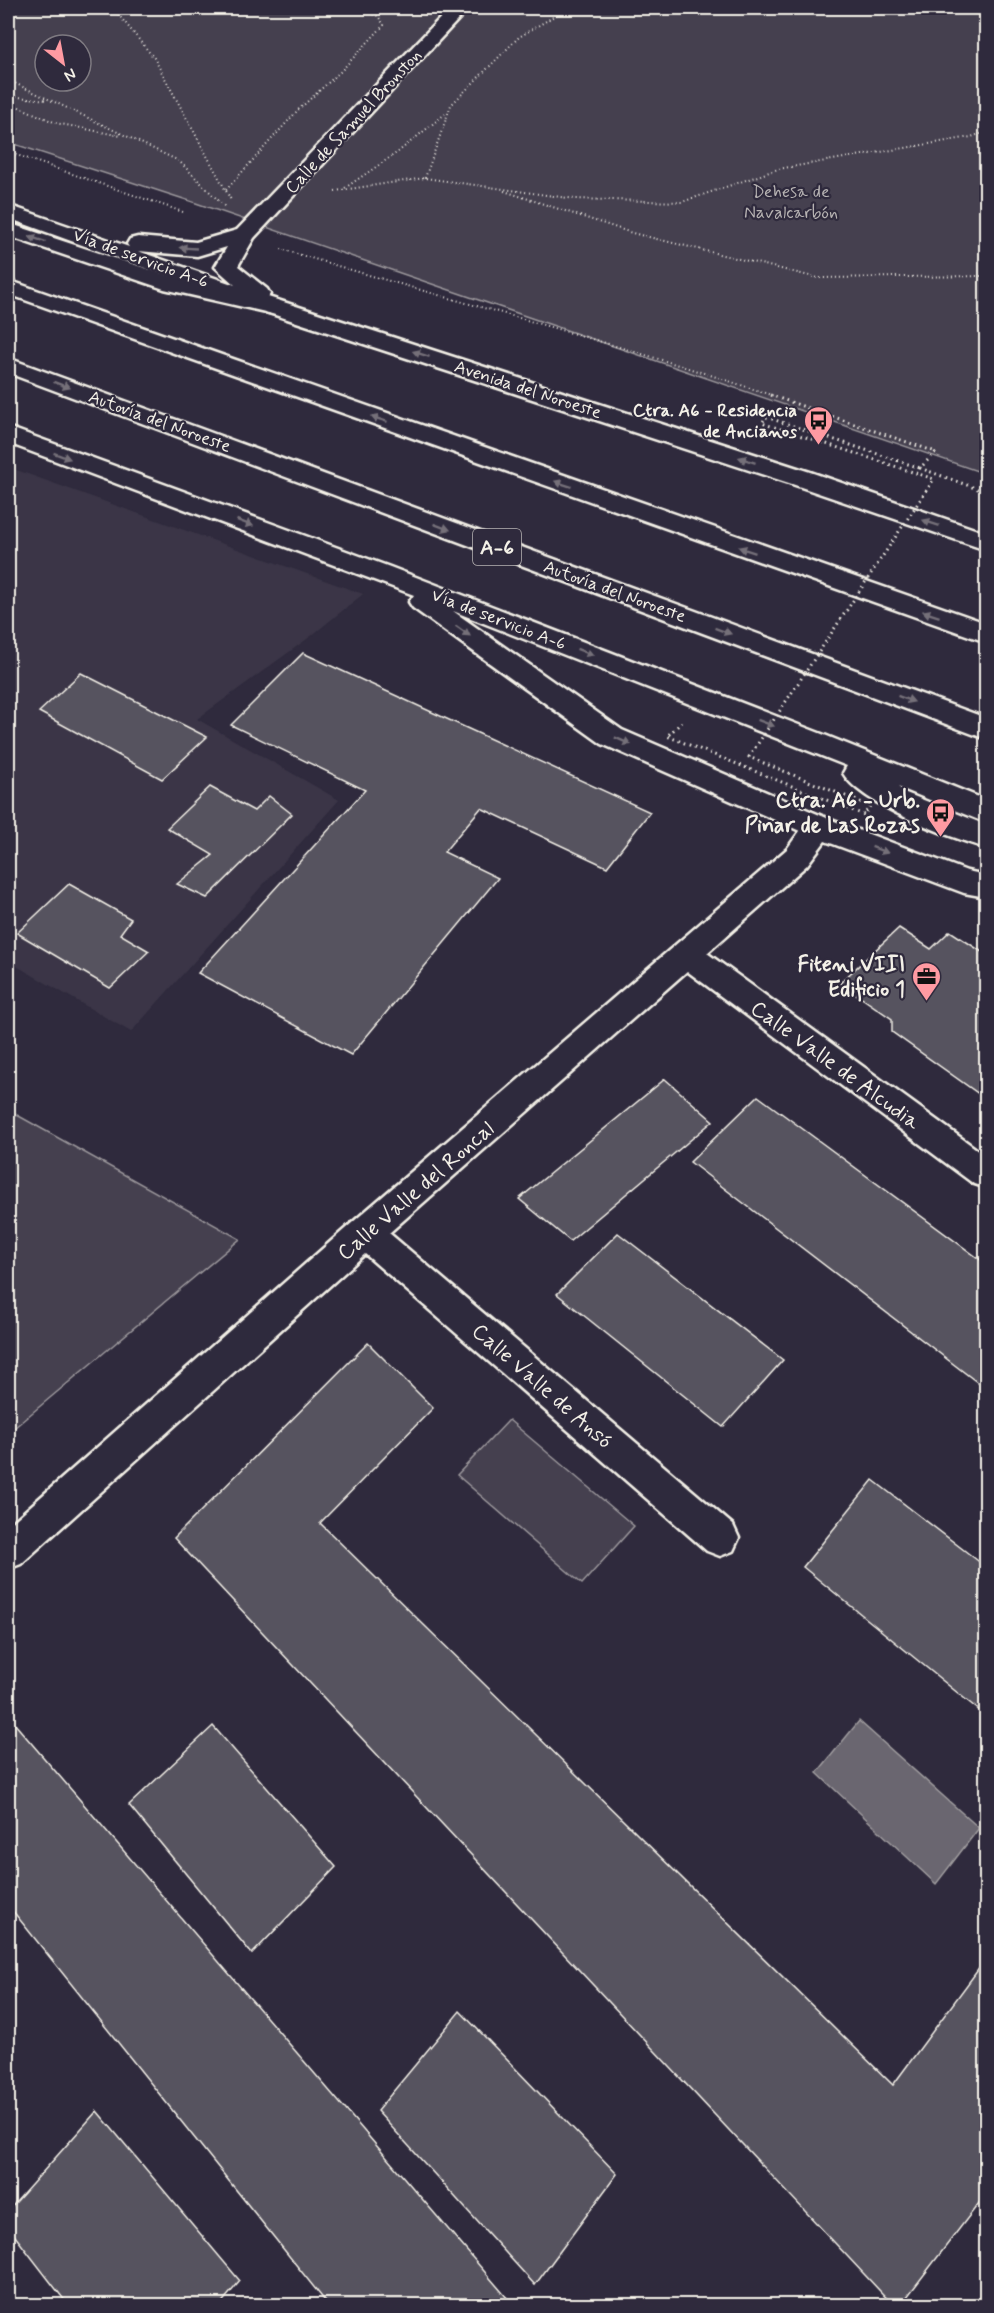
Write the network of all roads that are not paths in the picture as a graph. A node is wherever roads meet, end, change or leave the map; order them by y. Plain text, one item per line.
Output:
1 (460, 8) edge
2 (8, 210) edge
3 (8, 229) edge
4 (246, 230) junction
5 (94, 241) junction
6 (8, 287) edge
7 (274, 307) junction
8 (8, 365) edge
9 (8, 388) edge
10 (8, 435) edge
11 (401, 511) junction
12 (987, 542) edge
13 (381, 573) junction
14 (987, 633) edge
15 (987, 729) edge
16 (812, 741) junction
17 (987, 812) edge
18 (819, 826) junction
19 (987, 837) edge
20 (987, 886) edge
21 (686, 954) junction
22 (987, 1174) edge
23 (365, 1233) junction
24 (720, 1538) dead end
25 (8, 1551) edge

1 - 4 main road, Calle de Samuel Bronston
2 - 5 main road, Vía de servicio A-6
7 -> 3 main road
4 -> 5 main road
4 - 7 main road, Calle de Samuel Bronston
5 - 7 main road, Vía de servicio A-6
14 -> 6 main road
12 -> 7 main road, Avenida del Noroeste
8 -> 11 main road, Autovía del Noroeste / A-6
9 - 11 main road
10 -> 13 main road, Vía de servicio A-6
11 -> 15 main road, Autovía del Noroeste / A-6
13 -> 16 main road, Vía de servicio A-6
13 -> 18 main road
16 - 17 main road, Vía de servicio A-6
16 - 19 main road
18 -> 20 main road
18 - 21 main road, Calle Valle del Roncal
21 - 22 main road, Calle Valle de Alcudia
21 - 23 main road, Calle Valle del Roncal
23 - 24 main road, Calle Valle de Ansó
23 - 25 main road, Calle Valle del Roncal

